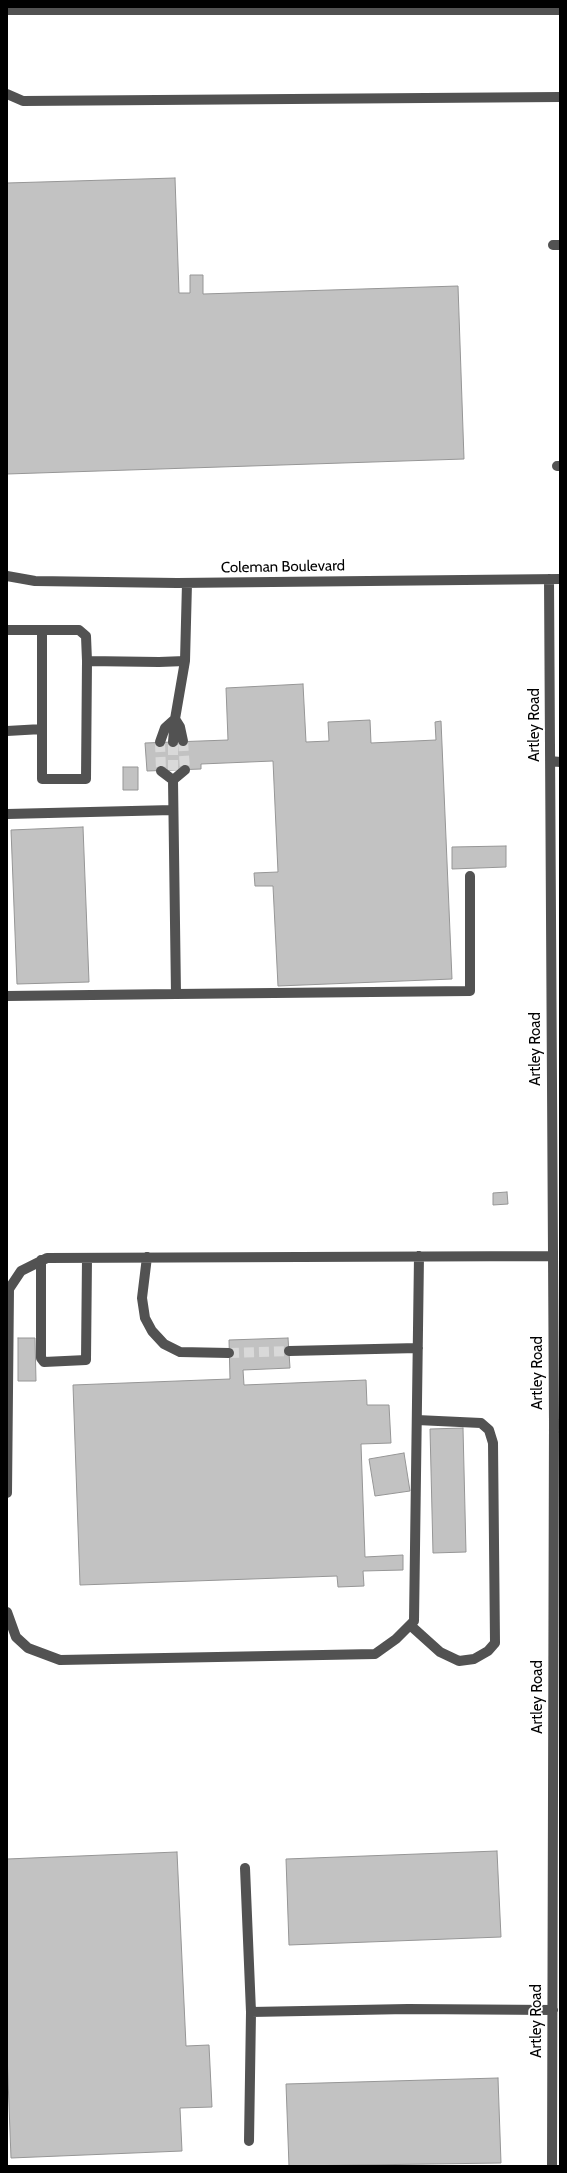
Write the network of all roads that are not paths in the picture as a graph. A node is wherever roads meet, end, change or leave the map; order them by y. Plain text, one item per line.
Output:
1 (13, 9) edge
2 (560, 10) edge
3 (7, 94) edge
4 (560, 97) edge
5 (7, 576) edge
6 (549, 579) junction
7 (560, 579) edge
8 (187, 583) junction
9 (7, 630) edge
10 (42, 630) junction
11 (185, 660) junction
12 (87, 661) junction
13 (175, 719) junction
14 (42, 729) junction
15 (7, 731) edge
16 (160, 742) tunnel mouth
17 (178, 742) tunnel mouth
18 (555, 762) edge
19 (185, 770) dead end
20 (161, 771) dead end
21 (173, 775) junction
22 (173, 810) junction
23 (7, 814) edge
24 (470, 876) dead end
25 (176, 994) junction
26 (7, 996) edge
27 (419, 1256) junction
28 (552, 1256) junction
29 (87, 1258) junction
30 (147, 1258) junction
31 (41, 1260) junction
32 (418, 1348) junction
33 (289, 1351) tunnel mouth
34 (229, 1352) tunnel mouth
35 (557, 1356) edge
36 (417, 1420) junction
37 (557, 1423) edge
38 (7, 1493) edge
39 (7, 1612) edge
40 (410, 1625) junction
41 (557, 1656) edge
42 (556, 1764) edge
43 (245, 1868) dead end
44 (556, 1978) edge
45 (552, 2010) junction
46 (251, 2012) junction
47 (249, 2141) dead end
48 (552, 2166) edge

1 - 2 street
3 - 4 street
5 - 8 street, Coleman Boulevard
6 - 7 street, Coleman Boulevard
6 - 8 street, Coleman Boulevard
6 - 18 street, Artley Road
8 - 11 street
9 - 10 street
10 - 12 street
10 - 14 street
11 - 12 street
11 - 13 street
12 - 14 street
13 - 16 street
13 - 17 street
14 - 15 street
18 - 28 street, Artley Road
19 - 21 street
20 - 21 street
21 - 22 street
22 - 23 street
22 - 25 street
24 - 25 street
25 - 26 street
27 - 28 street
27 - 30 street
27 - 32 street
28 - 35 street, Artley Road
29 - 30 street
29 - 31 street
29 - 31 street
30 - 34 street
31 - 38 street
32 - 33 street
32 - 36 street
35 - 37 street, Artley Road
36 - 40 street
36 - 40 street
37 - 41 street, Artley Road
39 - 40 street
41 - 42 street, Artley Road
42 - 44 street, Artley Road
43 - 46 street
44 - 45 street, Artley Road
45 - 46 street
45 - 48 street, Artley Road
46 - 47 street

